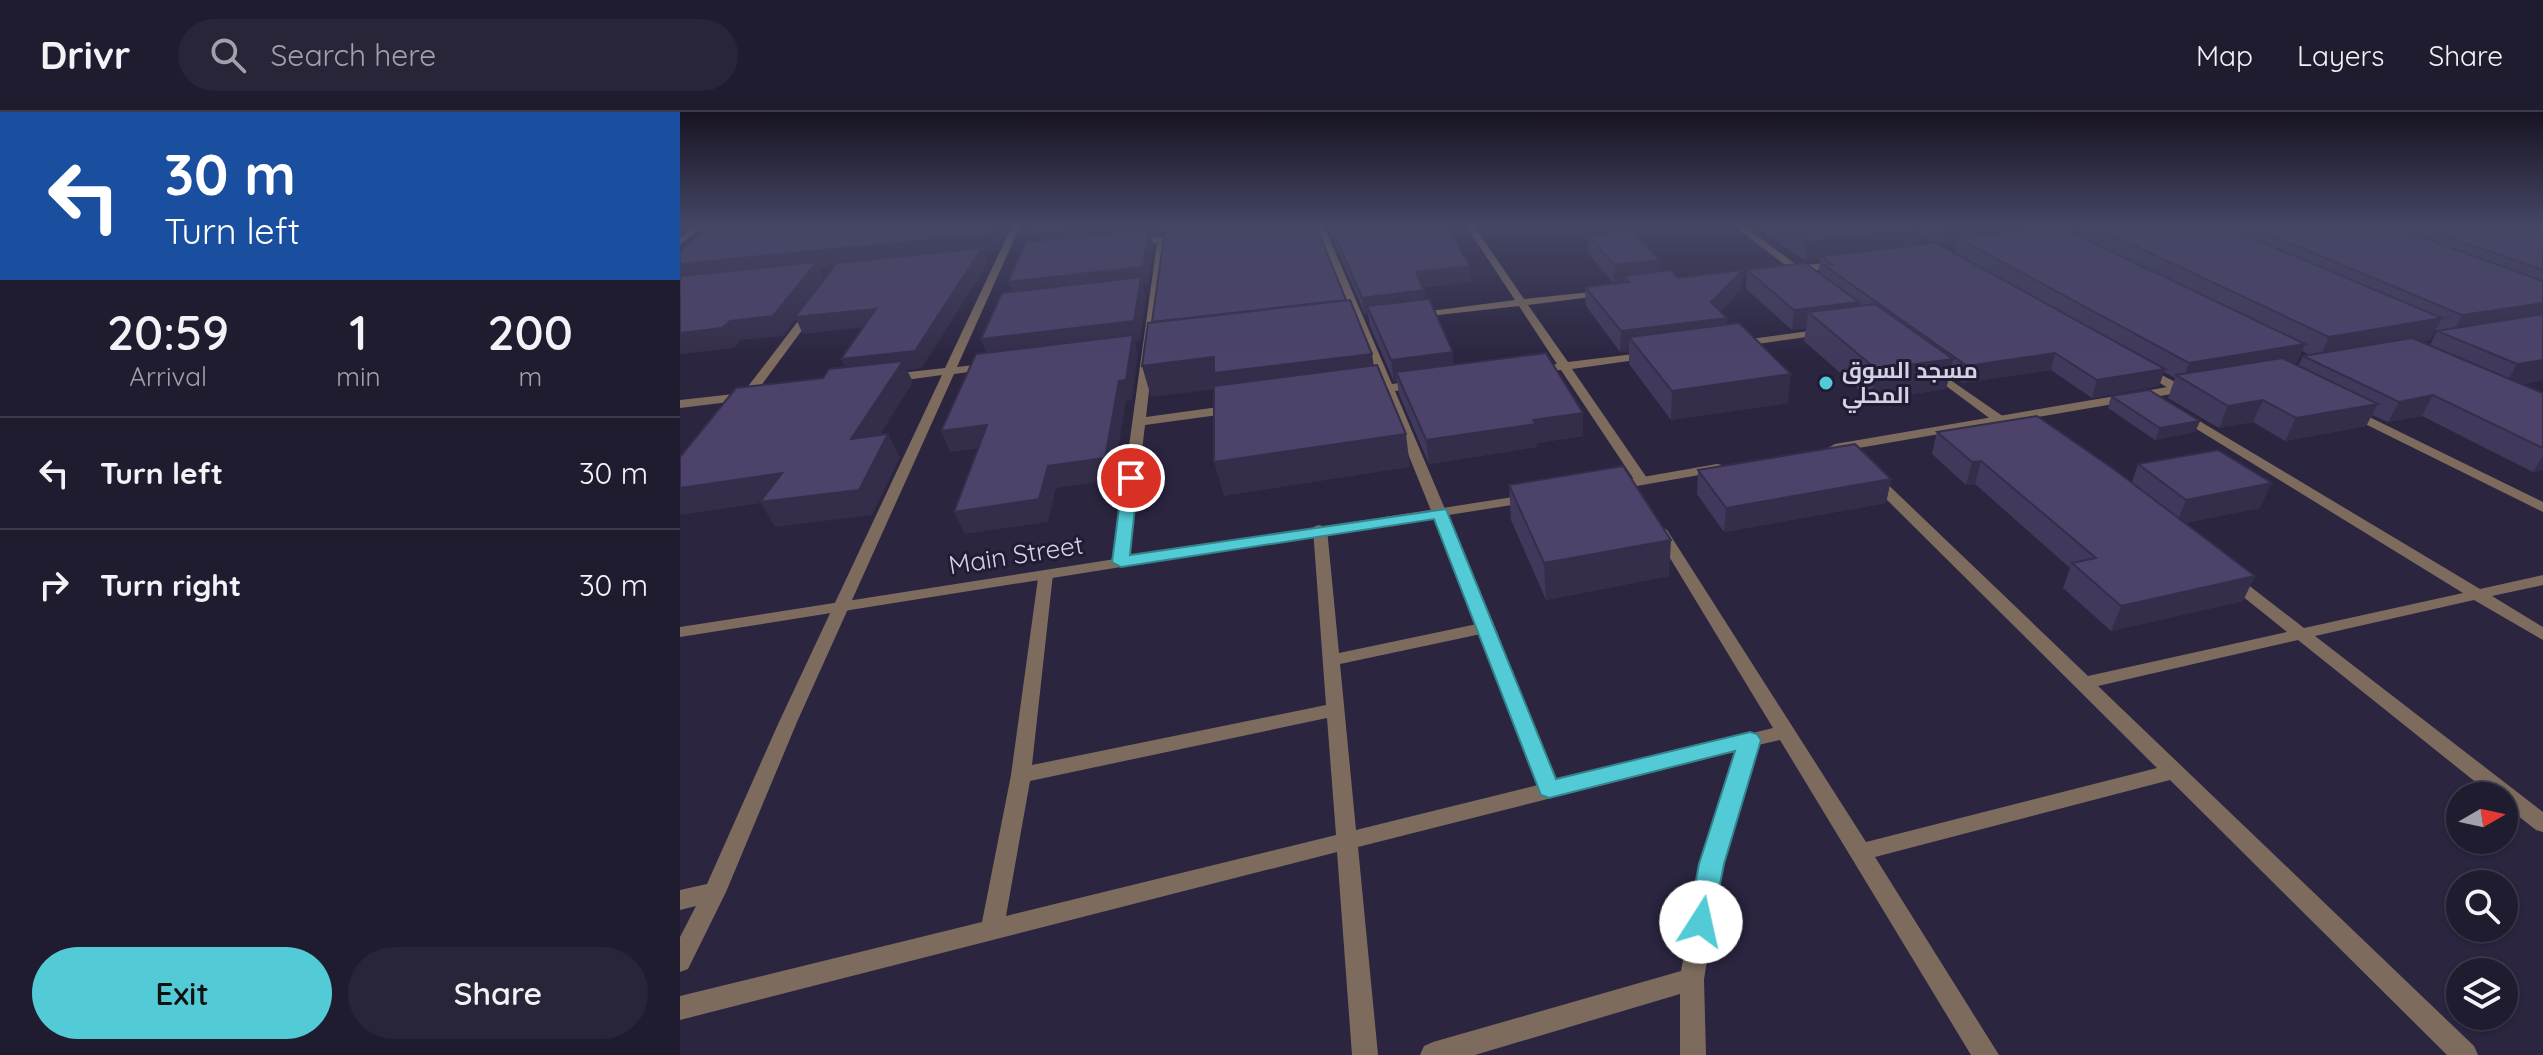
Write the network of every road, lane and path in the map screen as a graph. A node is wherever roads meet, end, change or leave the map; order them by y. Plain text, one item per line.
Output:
1 (997, 270) edge
2 (1158, 270) edge
3 (1338, 270) edge
4 (1499, 270) edge
5 (1788, 270) edge
6 (1797, 270) edge
7 (1781, 271) edge
8 (1807, 277) edge
9 (1155, 290) junction
10 (1613, 291) edge
11 (1140, 292) edge
12 (821, 297) edge
13 (1521, 303) junction
14 (993, 308) edge
15 (978, 310) junction
16 (1404, 317) edge
17 (1375, 320) edge
18 (1360, 322) junction
19 (1345, 324) edge
20 (1842, 330) edge
21 (1162, 346) edge
22 (1719, 346) edge
23 (1146, 347) junction
24 (1131, 349) edge
25 (1657, 354) edge
26 (2125, 359) edge
27 (1010, 364) edge
28 (1924, 364) edge
29 (1564, 366) junction
30 (949, 371) junction
31 (1520, 372) edge
32 (872, 381) edge
33 (1432, 383) edge
34 (2206, 385) edge
35 (1388, 388) junction
36 (2179, 389) junction
37 (1356, 392) edge
38 (763, 394) edge
39 (2149, 395) junction
40 (748, 396) junction
41 (2331, 401) edge
42 (680, 404) edge
43 (1247, 407) edge
44 (2023, 416) junction
45 (731, 419) edge
46 (2000, 420) junction
47 (1137, 422) junction
48 (2047, 435) edge
49 (1734, 465) edge
50 (1601, 488) edge
51 (1639, 492) junction
52 (1542, 497) edge
53 (2543, 508) edge
54 (1440, 513) junction
55 (1320, 529) junction
56 (1121, 562) junction
57 (2216, 568) edge
58 (1045, 574) junction
59 (2543, 580) edge
60 (2477, 594) junction
61 (842, 608) junction
62 (1487, 627) junction
63 (680, 632) edge
64 (2301, 634) junction
65 (2543, 635) edge
66 (1332, 660) junction
67 (2083, 683) junction
68 (1336, 709) junction
69 (1787, 731) junction
70 (1750, 740) junction
71 (2175, 771) junction
72 (1021, 775) junction
73 (1549, 789) junction
74 (2543, 824) edge
75 (1347, 839) junction
76 (1861, 852) junction
77 (715, 892) junction
78 (680, 900) edge
79 (992, 929) junction
80 (680, 961) edge
81 (1692, 979) junction
82 (680, 1008) edge
83 (1365, 1055) edge
84 (1433, 1055) edge
85 (1693, 1055) edge
86 (1986, 1055) edge
87 (2465, 1055) edge

1 - 15 street
2 - 9 street
3 - 18 street
4 - 13 street
5 - 7 street
6 - 8 street
9 - 11 street
9 - 23 street
10 - 13 street
12 - 40 street
13 - 16 street
13 - 29 street
14 - 15 street
15 - 30 street
17 - 18 street
18 - 19 street
18 - 35 street
20 - 22 street
21 - 23 street
23 - 24 street
23 - 47 street
25 - 29 street
26 - 36 street
27 - 30 street
28 - 46 street
29 - 31 street
29 - 51 street
30 - 32 street
30 - 61 street
33 - 35 street
34 - 36 street
35 - 37 street
35 - 54 street
36 - 39 street
38 - 40 street
39 - 44 street
39 - 60 street
40 - 42 street
40 - 45 street
41 - 53 street
43 - 47 street
44 - 46 street
44 - 48 street
46 - 67 street
47 - 56 street
49 - 51 street
50 - 51 street
51 - 69 street
52 - 54 street, Main Street
54 - 55 street, Main Street
54 - 62 street
55 - 56 street, Main Street
55 - 66 street
56 - 58 street, Main Street
57 - 64 street
58 - 61 street, Main Street
58 - 72 street
59 - 60 street
60 - 64 street
60 - 65 street
61 - 63 street, Main Street
61 - 77 street
62 - 66 street
62 - 73 street
64 - 67 street
64 - 74 street
66 - 68 street
67 - 71 street
68 - 72 street
68 - 75 street
69 - 70 street
69 - 76 street
70 - 73 street
70 - 81 street
71 - 76 street
71 - 87 street
72 - 79 street
73 - 75 street
75 - 79 street
75 - 83 street
76 - 86 street
77 - 78 street
77 - 80 street
79 - 82 street
81 - 84 street
81 - 85 street

